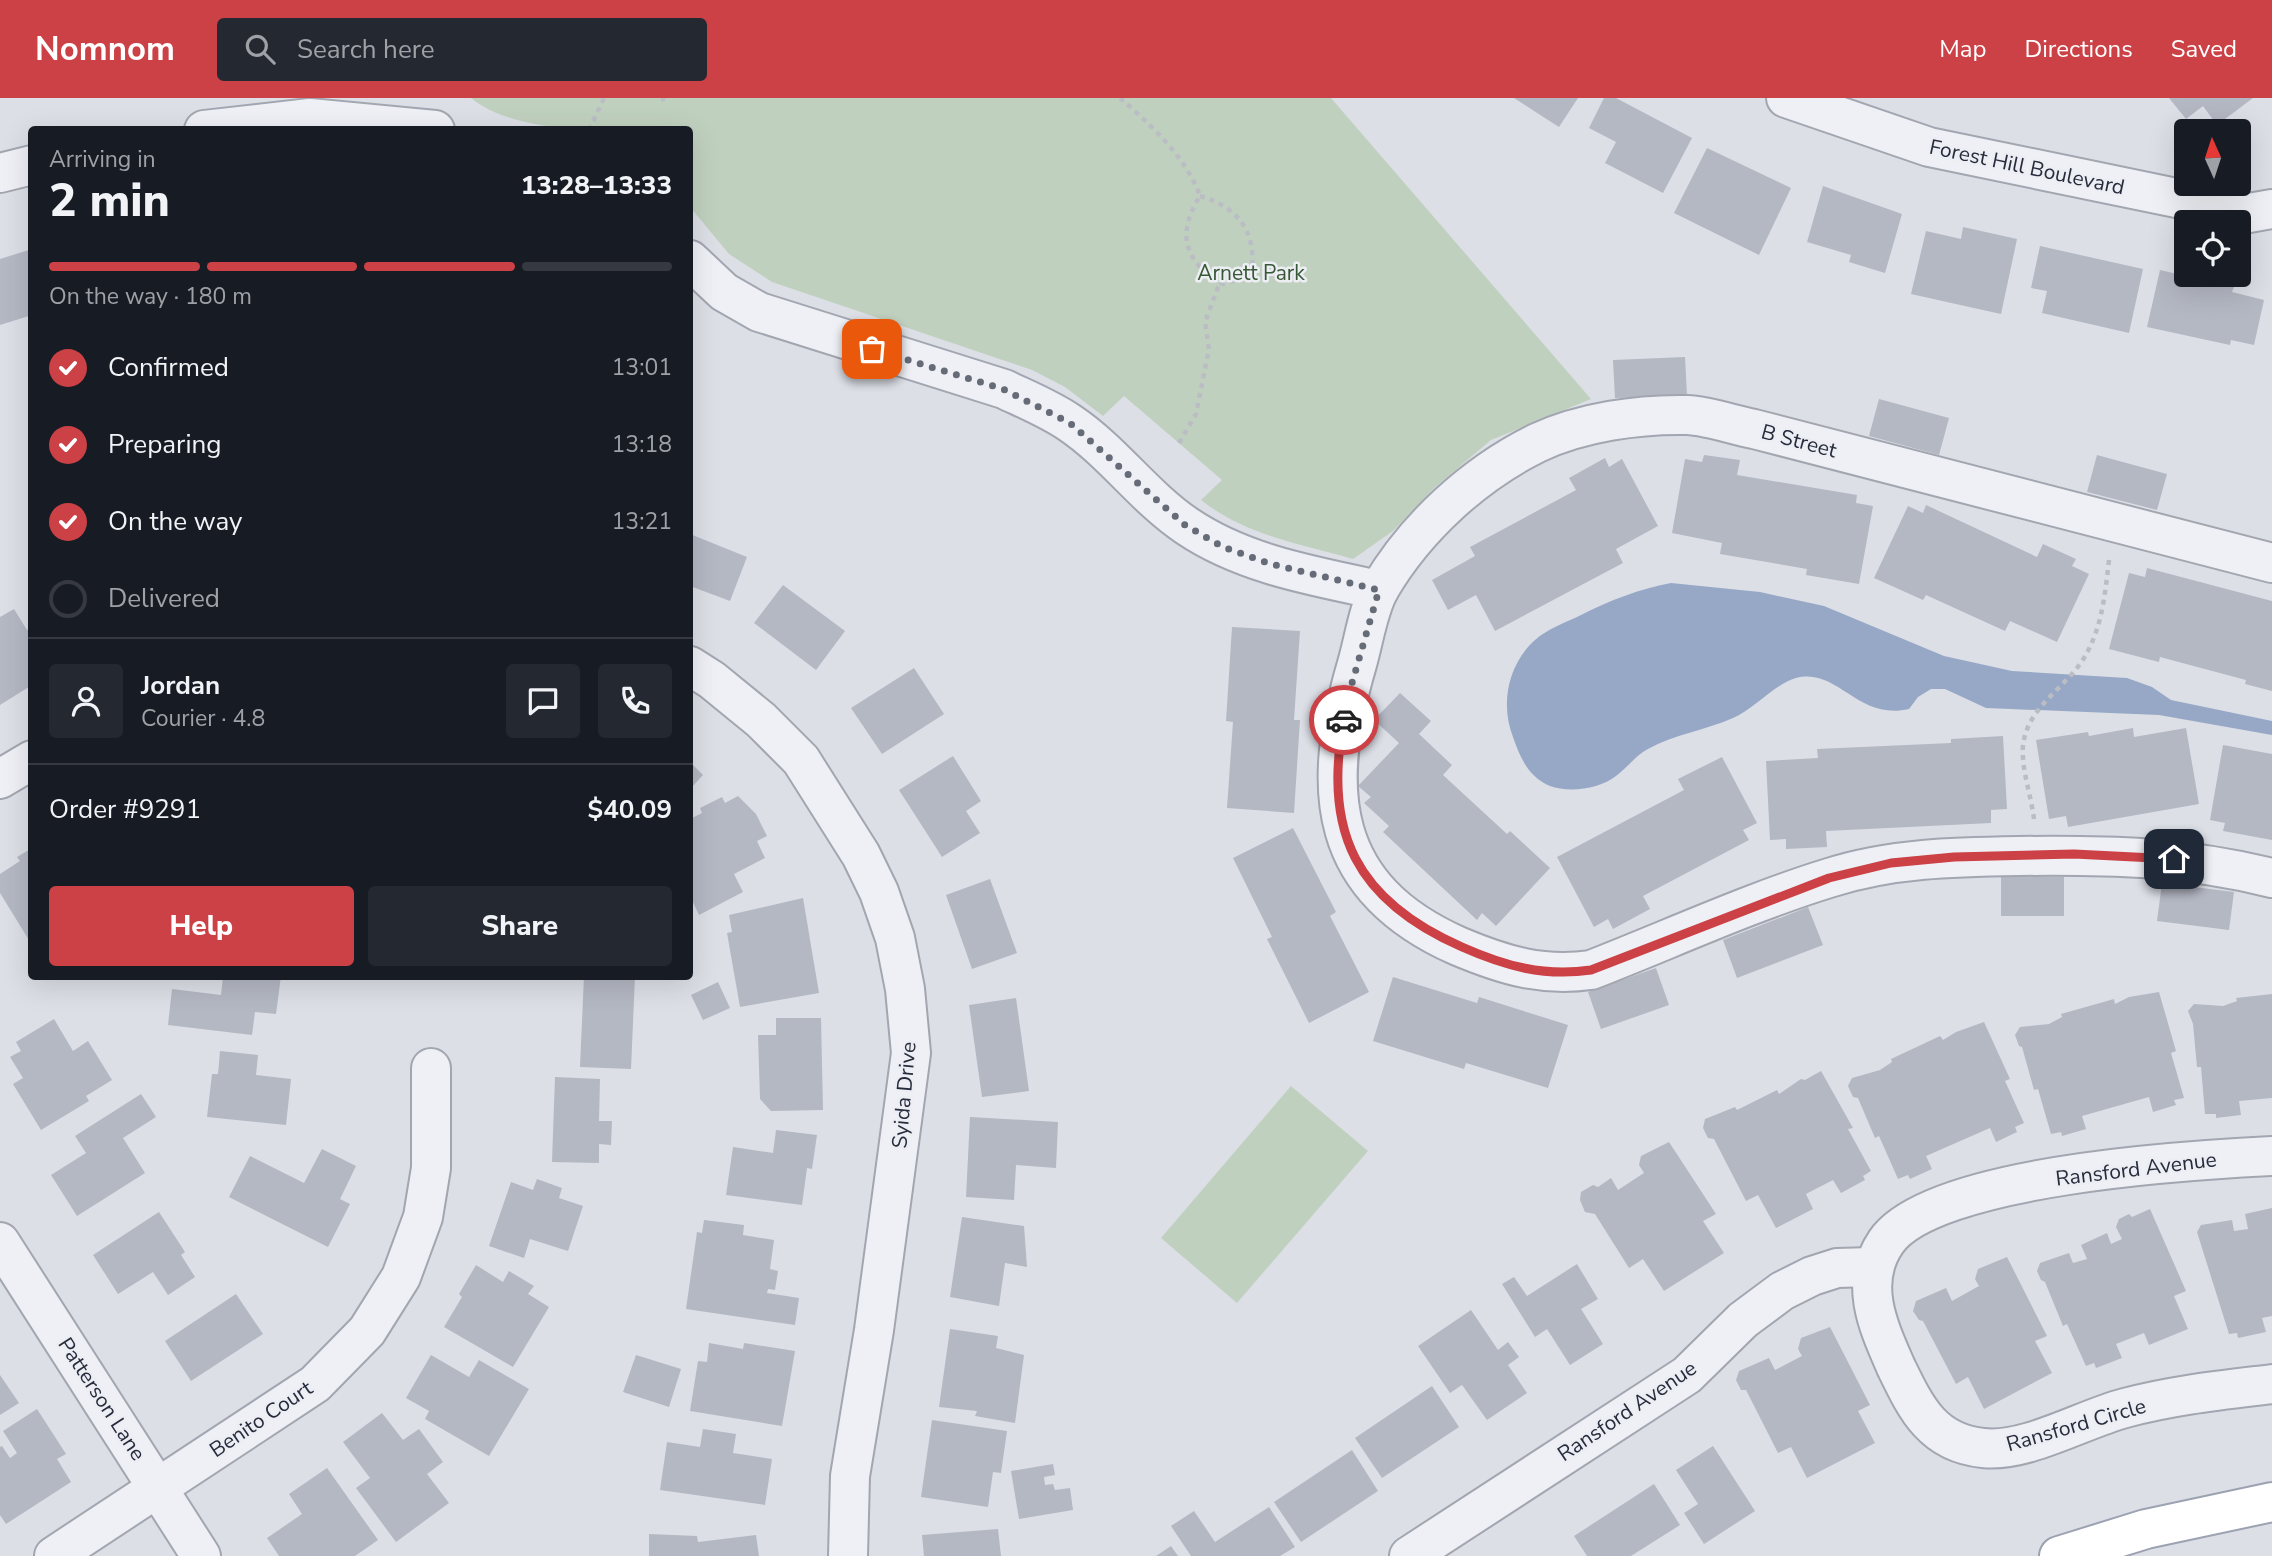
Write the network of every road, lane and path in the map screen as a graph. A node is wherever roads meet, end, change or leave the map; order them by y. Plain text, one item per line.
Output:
1 (604, 98) edge
2 (1120, 98) edge
3 (1786, 98) edge
4 (306, 108) edge
5 (223, 126) edge
6 (412, 126) edge
7 (591, 126) edge
8 (28, 166) edge
9 (0, 173) edge
10 (1199, 196) junction
11 (2272, 209) edge
12 (693, 263) edge
13 (1220, 282) junction
14 (1179, 443) dead end
15 (2116, 525) junction
16 (2272, 563) edge
17 (1379, 590) junction
18 (693, 668) edge
19 (28, 762) edge
20 (0, 779) edge
21 (2036, 856) junction
22 (2272, 878) edge
23 (431, 1068) dead end
24 (2272, 1156) edge
25 (0, 1242) edge
26 (1873, 1267) junction
27 (2272, 1384) edge
28 (159, 1486) junction
29 (2272, 1502) edge
30 (54, 1556) edge
31 (201, 1556) edge
32 (848, 1556) edge
33 (1409, 1556) edge
34 (2059, 1556) edge

1 - 7 path
2 - 10 path
3 - 11 street, Forest Hill Boulevard
4 - 5 street
4 - 6 street
8 - 9 street
10 - 13 path
10 - 13 path
12 - 17 street
13 - 14 path
15 - 16 street, B Street
15 - 17 street, B Street
15 - 21 path
17 - 21 street
18 - 32 street, Syida Drive
19 - 20 street
21 - 22 street
23 - 28 street, Benito Court
24 - 26 street, Ransford Avenue
25 - 28 street, Patterson Lane
26 - 27 street, Ransford Circle
26 - 33 street, Ransford Avenue
28 - 30 street, Benito Court
28 - 31 street, Patterson Lane
29 - 34 main road

